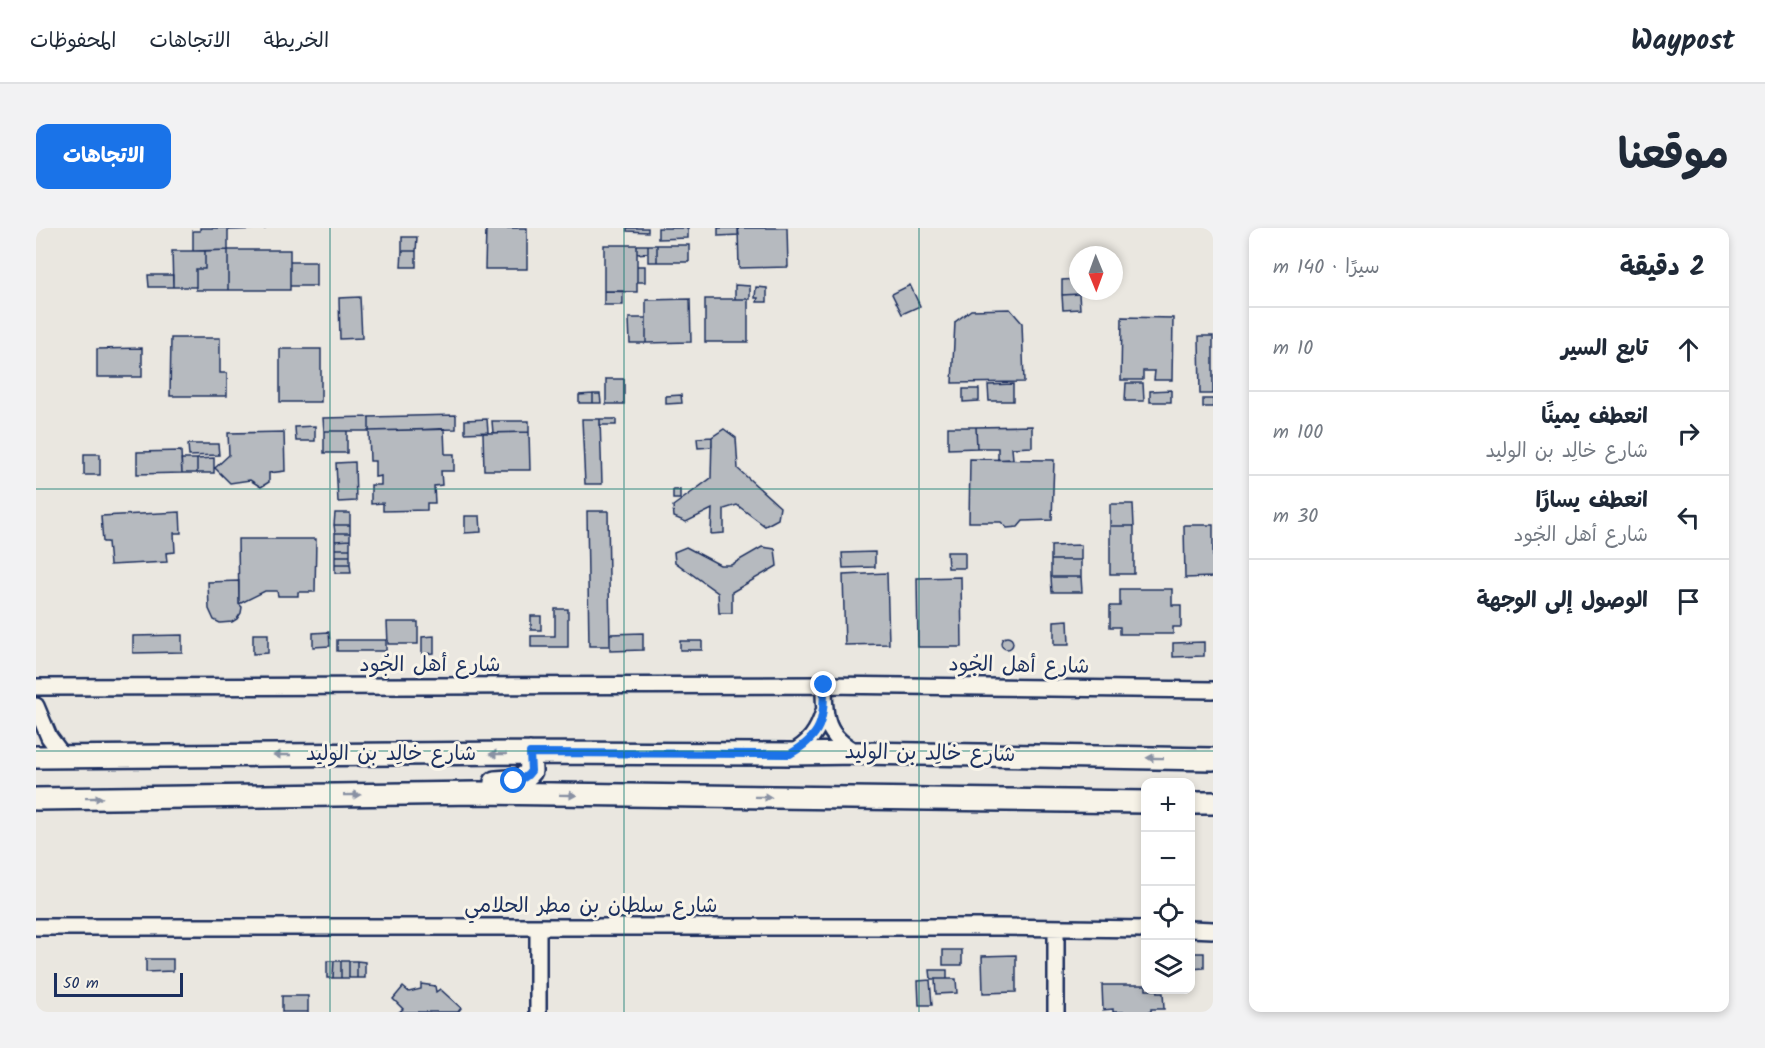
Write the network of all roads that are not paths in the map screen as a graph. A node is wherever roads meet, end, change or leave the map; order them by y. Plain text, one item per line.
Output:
1 (824, 685) junction
2 (36, 687) edge
3 (1213, 690) edge
4 (36, 706) edge
5 (824, 711) junction
6 (530, 753) junction
7 (858, 753) junction
8 (790, 754) junction
9 (63, 756) junction
10 (36, 757) edge
11 (1213, 759) edge
12 (477, 794) junction
13 (36, 799) edge
14 (64, 799) junction
15 (1141, 802) edge
16 (1195, 803) edge
17 (1213, 803) edge
18 (36, 805) edge
19 (36, 927) edge
20 (537, 927) junction
21 (1056, 929) junction
22 (1141, 929) edge
23 (1195, 930) edge
24 (1213, 930) edge
25 (538, 1012) edge
26 (1056, 1012) edge

1 - 2 street, شارع أهل الجُود
1 - 3 street, شارع أهل الجُود
1 - 5 street
4 - 9 street
5 - 7 street
5 - 8 street
6 - 8 street, شارع خالِد بن الوليد
6 -> 9 street, شارع خالِد بن الوليد
6 - 12 street
7 - 8 street, شارع خالِد بن الوليد
11 -> 7 street, شارع خالِد بن الوليد
9 - 10 street, شارع خالِد بن الوليد
14 -> 12 street, شارع خالِد بن الوليد
12 -> 15 street, شارع خالِد بن الوليد
13 - 14 street, شارع خالِد بن الوليد
14 - 18 street
16 - 17 street
19 - 20 street, شارع سلطان بن مطر الحلامي
20 - 21 street, شارع سلطان بن مطر الحلامي
20 - 25 street
21 - 22 street, شارع سلطان بن مطر الحلامي
21 - 26 street
23 - 24 street

